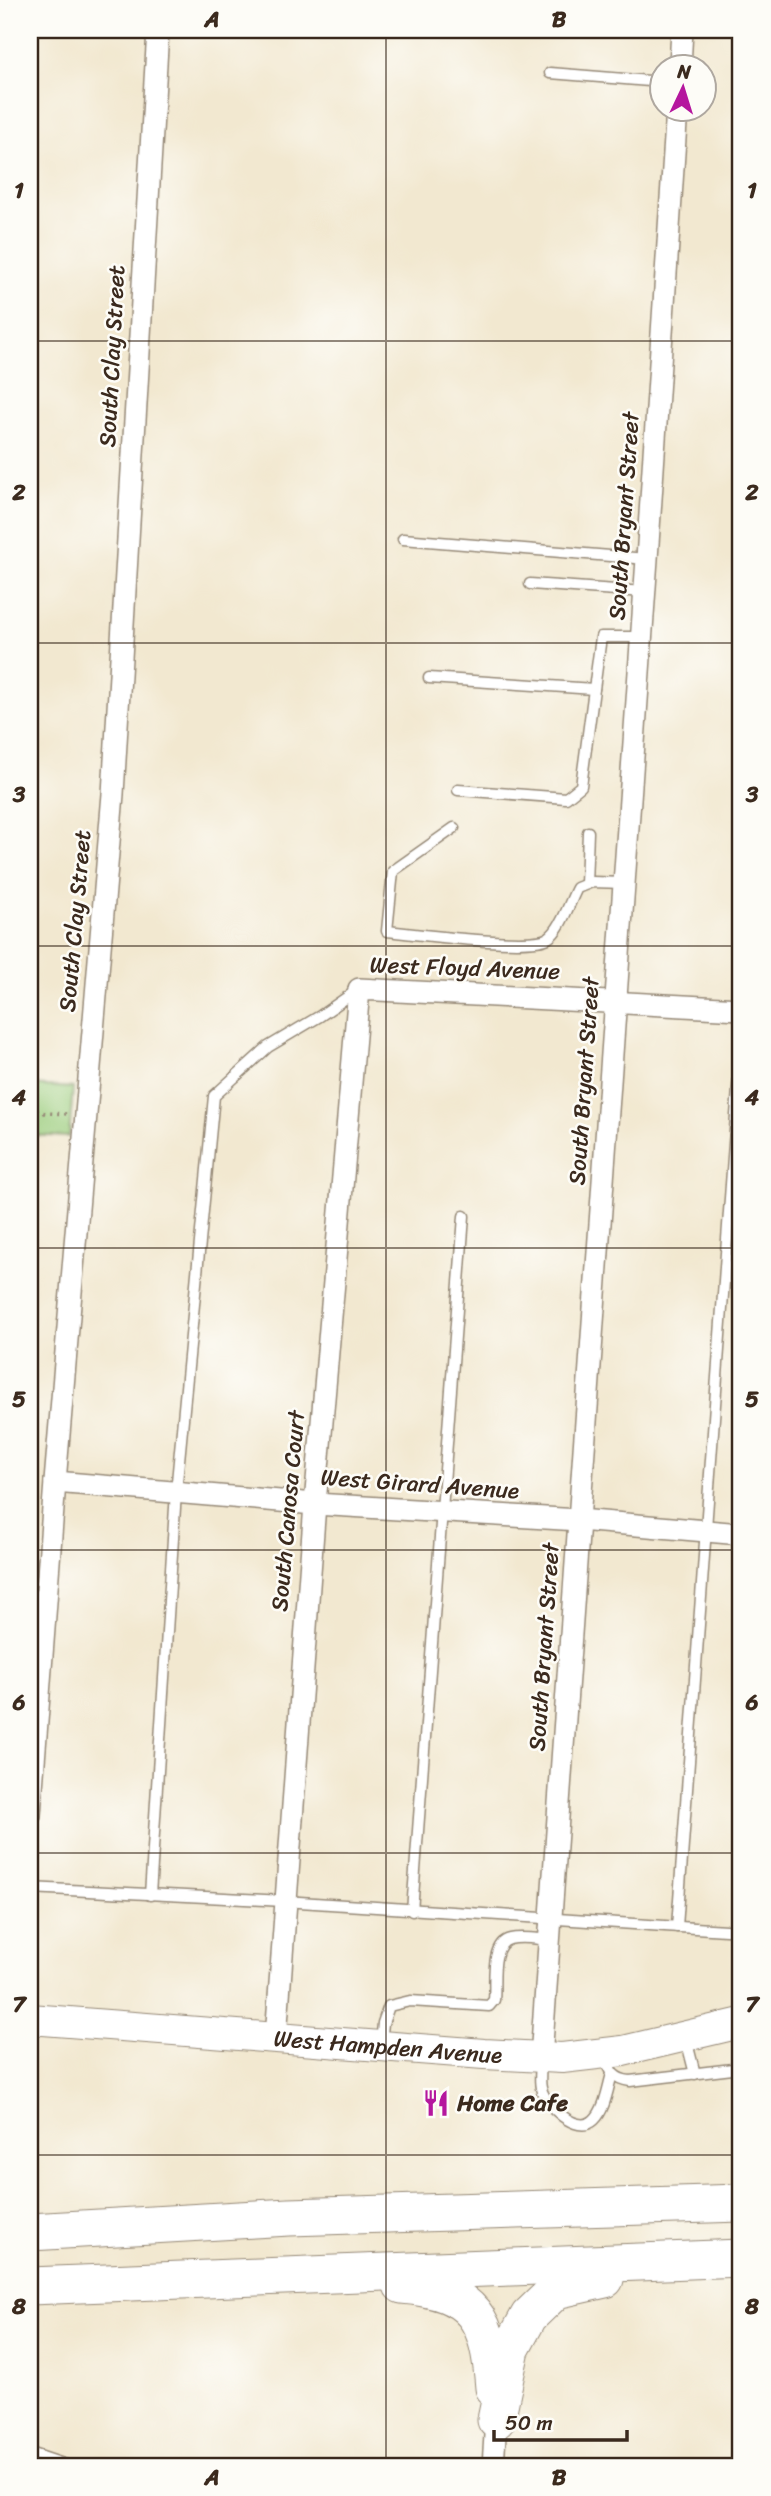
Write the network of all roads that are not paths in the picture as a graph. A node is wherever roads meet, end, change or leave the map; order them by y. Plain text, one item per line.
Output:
1 (158, 30) edge
2 (682, 30) edge
3 (681, 52) edge
4 (550, 73) dead end
5 (648, 81) edge
6 (676, 122) edge
7 (403, 539) dead end
8 (648, 559) junction
9 (530, 584) dead end
10 (645, 592) junction
11 (642, 637) junction
12 (429, 678) dead end
13 (594, 689) junction
14 (458, 790) dead end
15 (454, 828) dead end
16 (588, 832) dead end
17 (624, 883) junction
18 (586, 884) junction
19 (359, 989) junction
20 (616, 1002) junction
21 (741, 1009) edge
22 (741, 1047) edge
23 (464, 1216) dead end
24 (55, 1482) junction
25 (176, 1492) junction
26 (315, 1504) junction
27 (443, 1512) junction
28 (579, 1520) junction
29 (706, 1531) junction
30 (741, 1534) edge
31 (30, 1815) edge
32 (30, 1888) edge
33 (150, 1895) junction
34 (284, 1901) junction
35 (412, 1910) junction
36 (517, 1917) junction
37 (677, 1927) junction
38 (550, 1930) junction
39 (741, 1931) edge
40 (516, 1939) junction
41 (30, 2020) edge
42 (741, 2023) edge
43 (685, 2036) junction
44 (276, 2038) junction
45 (381, 2047) junction
46 (541, 2057) junction
47 (608, 2064) junction
48 (741, 2068) edge
49 (695, 2074) junction
50 (741, 2203) edge
51 (30, 2232) edge
52 (741, 2258) edge
53 (741, 2264) edge
54 (282, 2276) junction
55 (30, 2286) edge
56 (496, 2420) junction
57 (30, 2453) edge
58 (69, 2466) edge
59 (493, 2466) edge

1 - 24 street, South Clay Street
2 - 3 street
4 - 5 lane
6 - 8 street, South Bryant Street
7 - 8 lane
8 - 10 street, South Bryant Street
9 - 10 lane
10 - 11 street, South Bryant Street
11 - 13 lane
11 - 17 street, South Bryant Street
12 - 13 lane
13 - 14 lane
15 - 18 lane
16 - 18 lane
17 - 18 lane
17 - 20 street, South Bryant Street
19 - 20 street, West Floyd Avenue
19 - 25 lane, West Floyd Avenue
19 - 26 street, South Canosa Court
20 - 21 street, West Floyd Avenue
20 - 28 street, South Bryant Street
22 - 29 lane
23 - 27 lane
24 - 25 street, West Girard Avenue
24 - 31 street, South Clay Street
25 - 26 street, West Girard Avenue
25 - 33 lane
26 - 27 street, West Girard Avenue
26 - 34 street, South Canosa Court
27 - 28 street, West Girard Avenue
27 - 35 lane
28 - 29 street, West Girard Avenue
28 - 38 street, South Bryant Street
29 - 30 street, West Girard Avenue
29 - 37 lane
32 - 33 lane
33 - 34 lane
34 - 35 lane
34 - 44 street, South Canosa Court
35 - 36 lane
36 - 38 lane
36 - 40 lane
37 - 38 lane
37 - 39 lane
38 - 40 lane
38 - 46 street, South Bryant Street
40 - 45 lane
41 - 44 street, West Hampden Avenue
42 - 43 street, West Hampden Avenue
43 - 47 street, West Hampden Avenue
43 - 49 lane
44 - 45 street, West Hampden Avenue
45 - 46 street, West Hampden Avenue
46 - 47 street, West Hampden Avenue
46 - 47 lane
47 - 49 lane
48 - 49 lane
50 - 51 highway
52 - 54 highway
53 - 56 highway
54 - 55 highway
54 - 56 highway
56 - 59 street
57 - 58 lane

